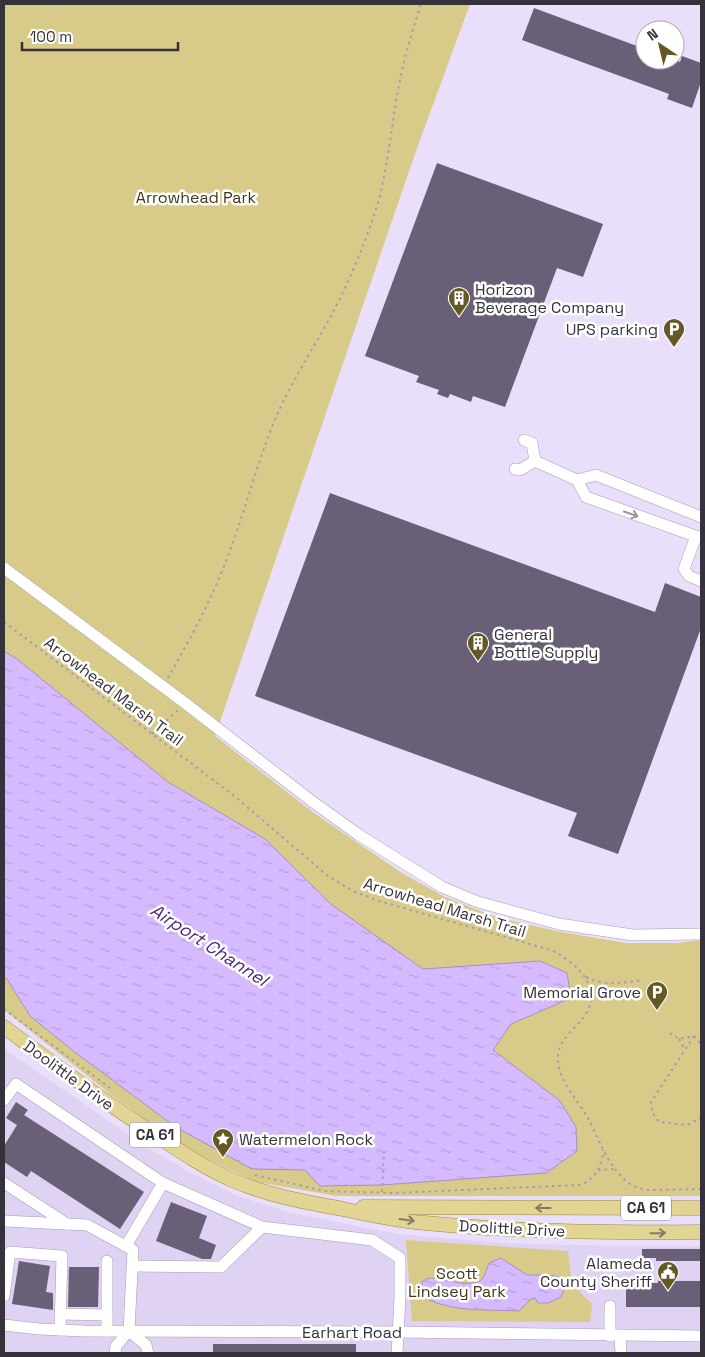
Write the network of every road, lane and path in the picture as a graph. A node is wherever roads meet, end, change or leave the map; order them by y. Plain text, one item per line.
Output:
1 (421, 4) edge
2 (524, 440) dead end
3 (534, 461) junction
4 (516, 469) dead end
5 (576, 480) junction
6 (701, 517) edge
7 (699, 537) edge
8 (4, 568) edge
9 (701, 581) edge
10 (4, 622) edge
11 (163, 687) junction
12 (185, 704) junction
13 (152, 734) junction
14 (701, 934) edge
15 (586, 977) junction
16 (643, 980) dead end
17 (4, 1009) edge
18 (4, 1028) edge
19 (670, 1033) dead end
20 (694, 1036) junction
21 (679, 1038) junction
22 (701, 1044) edge
23 (685, 1050) junction
24 (701, 1058) edge
25 (701, 1064) edge
26 (115, 1092) dead end
27 (4, 1100) edge
28 (701, 1118) edge
29 (603, 1150) junction
30 (384, 1152) dead end
31 (615, 1169) junction
32 (598, 1170) junction
33 (248, 1173) dead end
34 (4, 1183) edge
35 (163, 1183) junction
36 (701, 1189) edge
37 (382, 1192) junction
38 (324, 1206) junction
39 (701, 1208) edge
40 (4, 1221) edge
41 (67, 1224) junction
42 (262, 1227) junction
43 (701, 1232) edge
44 (126, 1246) junction
45 (107, 1261) dead end
46 (133, 1266) junction
47 (4, 1296) edge
48 (610, 1306) dead end
49 (60, 1314) junction
50 (107, 1315) junction
51 (4, 1325) edge
52 (60, 1330) junction
53 (106, 1331) junction
54 (129, 1331) junction
55 (398, 1332) junction
56 (615, 1336) junction
57 (701, 1336) edge
58 (115, 1353) edge
59 (148, 1353) edge
60 (397, 1353) edge
61 (621, 1353) edge

1 - 11 path
2 - 3 street
3 - 4 street
3 - 5 street
5 - 6 street
5 -> 7 street
7 - 9 street
8 - 11 street
10 - 13 path, Arrowhead Marsh Trail
11 - 12 street
12 - 13 path
12 - 14 street
13 - 15 path, Arrowhead Marsh Trail
15 - 16 path
15 - 29 path
17 - 26 path
18 - 38 main road, Doolittle Drive / CA 61
19 - 21 path
20 - 21 path
20 - 22 path
20 - 23 path
21 - 23 path
23 - 28 path
24 - 25 path
27 - 35 street
29 - 31 path
29 - 32 path
30 - 37 path
31 - 32 path
31 - 36 path
32 - 37 path
33 - 37 path
34 - 41 street
35 - 42 street
35 - 44 street
39 -> 38 main road, Doolittle Drive / CA 61
38 -> 43 main road, Doolittle Drive / CA 61
40 - 41 street
41 - 44 street
42 - 46 street
42 - 55 street
44 - 46 street
45 - 50 street
46 - 54 street
47 - 49 street
48 - 56 street
49 - 50 street
49 - 52 street
50 - 53 street
51 - 52 street, Earhart Road
52 - 53 street, Earhart Road
53 - 54 street, Earhart Road
54 - 55 street, Earhart Road
54 - 58 street
54 - 59 street
55 - 56 street, Earhart Road
55 - 60 street
56 - 57 street, Earhart Road
56 - 61 street

